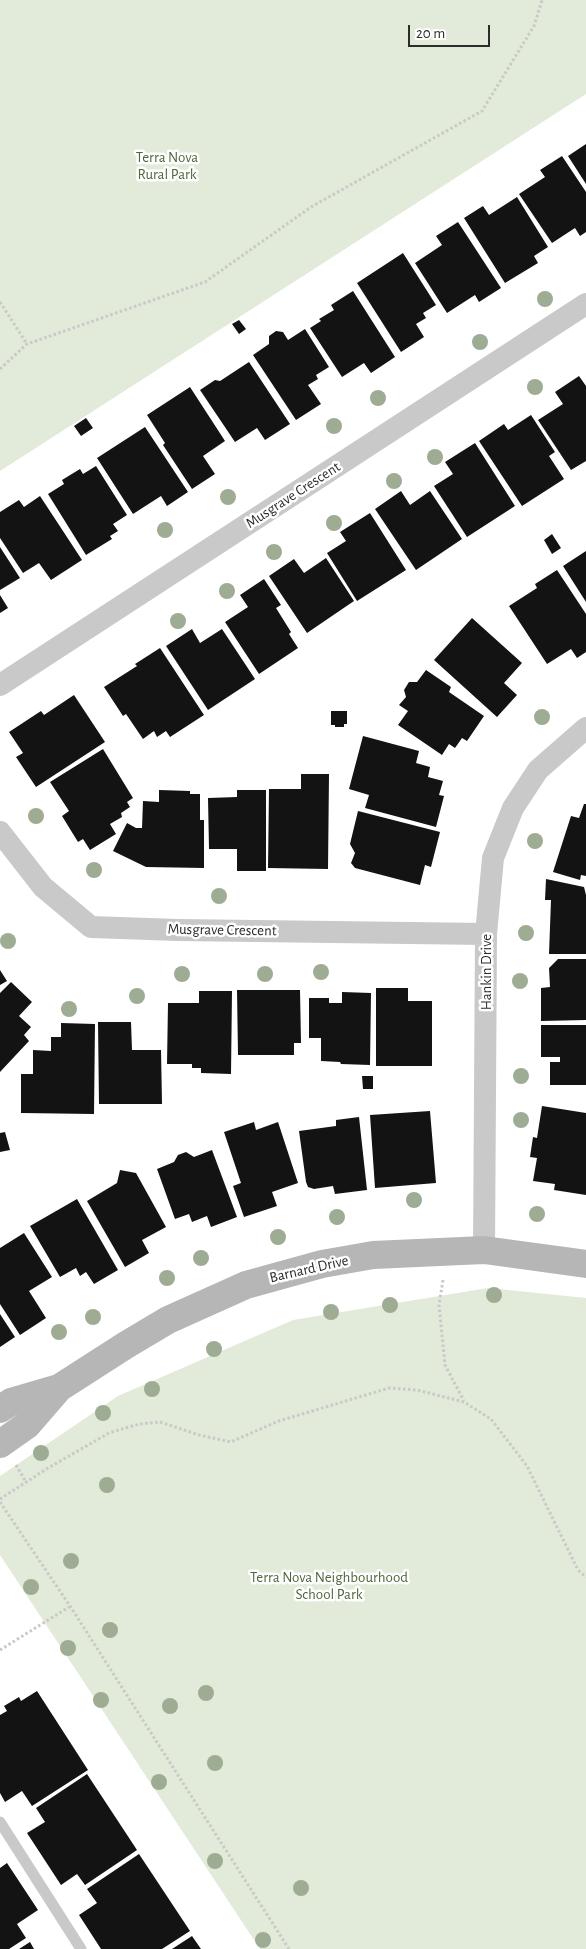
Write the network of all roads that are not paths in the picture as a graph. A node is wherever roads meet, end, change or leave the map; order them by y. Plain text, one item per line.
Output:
1 (586, 304) edge
2 (0, 685) edge
3 (586, 728) edge
4 (0, 832) edge
5 (486, 934) junction
6 (484, 1250) junction
7 (586, 1264) edge
8 (60, 1388) junction
9 (0, 1409) edge
10 (0, 1444) edge
11 (0, 1822) edge
12 (81, 1949) edge

1 - 2 street, Musgrave Crescent
3 - 5 street, Hankin Drive
4 - 5 street, Musgrave Crescent
5 - 6 street, Hankin Drive
6 - 7 street, Barnard Drive
6 - 8 street, Barnard Drive
8 - 9 street, Barnard Drive
8 - 10 street, Barnard Drive
11 - 12 lane

